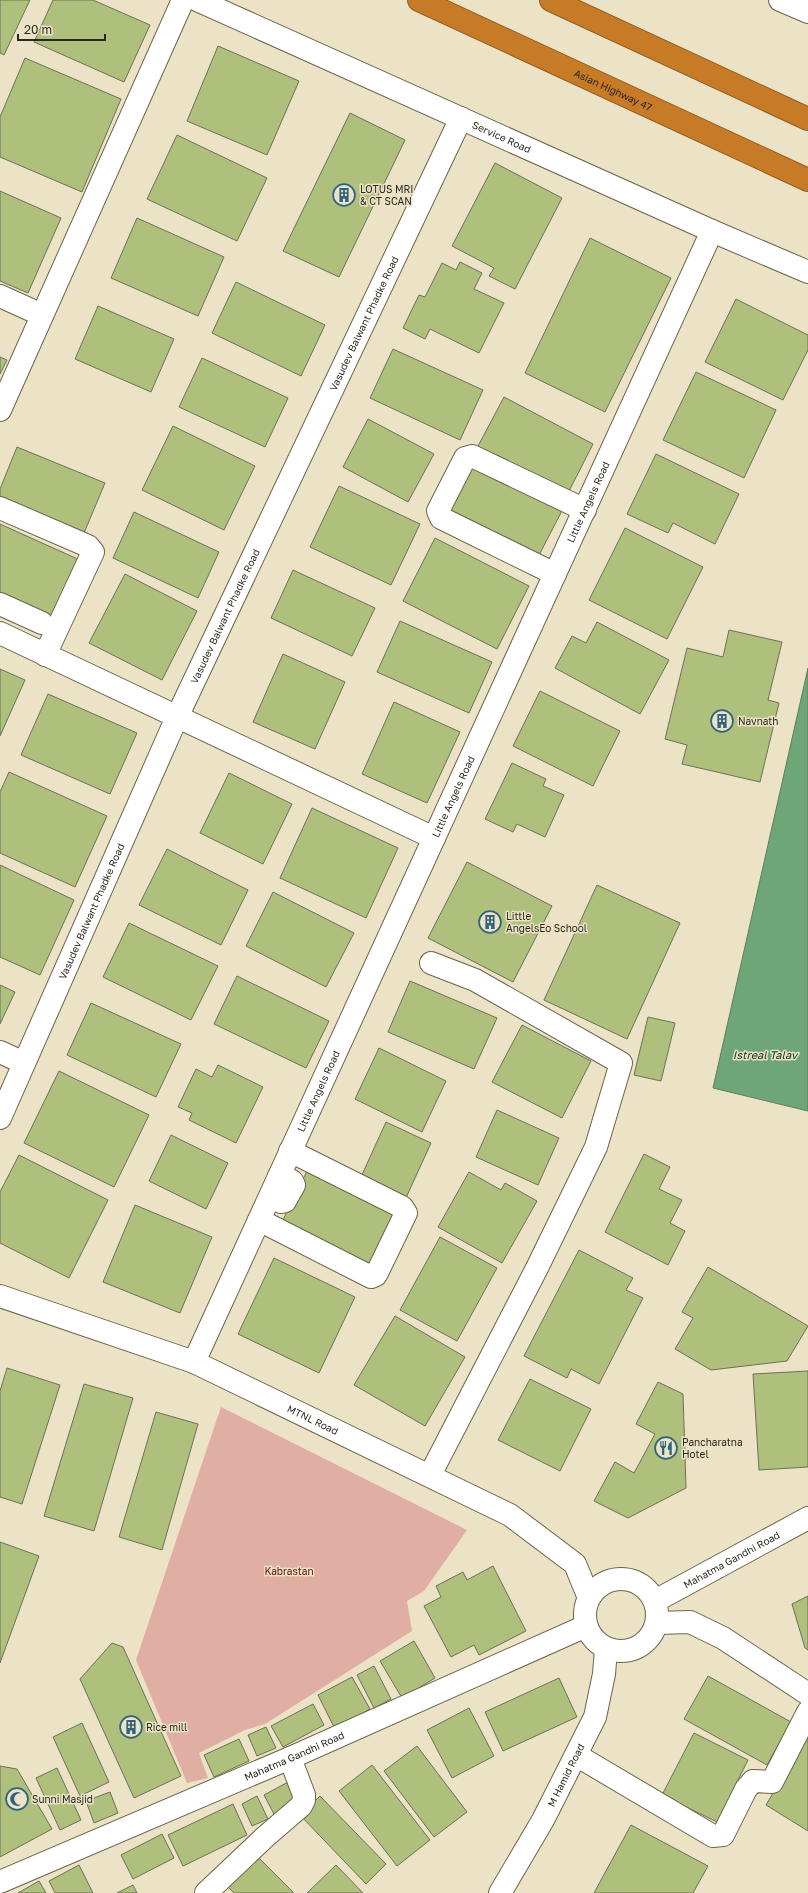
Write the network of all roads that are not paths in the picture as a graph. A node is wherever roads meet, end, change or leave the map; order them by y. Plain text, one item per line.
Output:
1 (183, 0) edge
2 (197, 0) edge
3 (419, 0) edge
4 (551, 0) edge
5 (780, 0) edge
6 (808, 12) edge
7 (461, 118) junction
8 (808, 119) edge
9 (808, 180) edge
10 (712, 231) junction
11 (808, 272) edge
12 (0, 296) edge
13 (42, 315) junction
14 (0, 410) edge
15 (0, 508) edge
16 (585, 510) junction
17 (556, 574) junction
18 (0, 604) edge
19 (42, 623) dead end
20 (0, 633) edge
21 (45, 655) junction
22 (177, 717) junction
23 (434, 838) junction
24 (430, 963) dead end
25 (0, 1052) edge
26 (24, 1063) junction
27 (0, 1118) edge
28 (290, 1151) junction
29 (259, 1220) junction
30 (0, 1296) edge
31 (194, 1362) junction
32 (430, 1475) junction
33 (808, 1518) edge
34 (589, 1598) junction
35 (655, 1601) junction
36 (657, 1622) junction
37 (586, 1626) junction
38 (606, 1649) junction
39 (808, 1694) edge
40 (808, 1712) edge
41 (576, 1755) junction
42 (290, 1758) junction
43 (0, 1882) edge
44 (206, 1893) edge
45 (500, 1893) edge

1 - 13 street
2 - 7 street, Service Road
3 - 9 highway, Asian Highway 47
4 - 8 highway
5 - 6 street
7 - 10 street, Service Road
7 - 22 street, Vasudev Balwant Phadke Road
10 - 11 street, Service Road
10 - 16 street, Little Angels Road
12 - 13 street
13 - 14 street
15 - 21 street
16 - 17 street, Little Angels Road
16 - 17 street
17 - 23 street, Little Angels Road
18 - 19 street
20 - 21 street
21 - 22 street
22 - 23 street
22 - 26 street, Vasudev Balwant Phadke Road
23 - 28 street, Little Angels Road
24 - 32 street
25 - 26 street
26 - 27 street, Vasudev Balwant Phadke Road
28 - 29 street, Little Angels Road
28 - 29 street
29 - 31 street, Little Angels Road
30 - 31 street, MTNL Road
31 - 32 street, MTNL Road
32 - 34 street, MTNL Road
33 - 35 street, Mahatma Gandhi Road
34 - 35 street
34 - 37 street
35 - 36 street
36 - 38 street
36 - 39 street
37 - 38 street
37 - 42 street, Mahatma Gandhi Road
38 - 41 street, M Hamid Road
40 - 41 street
41 - 45 street, M Hamid Road
42 - 43 street, Mahatma Gandhi Road
42 - 44 street

